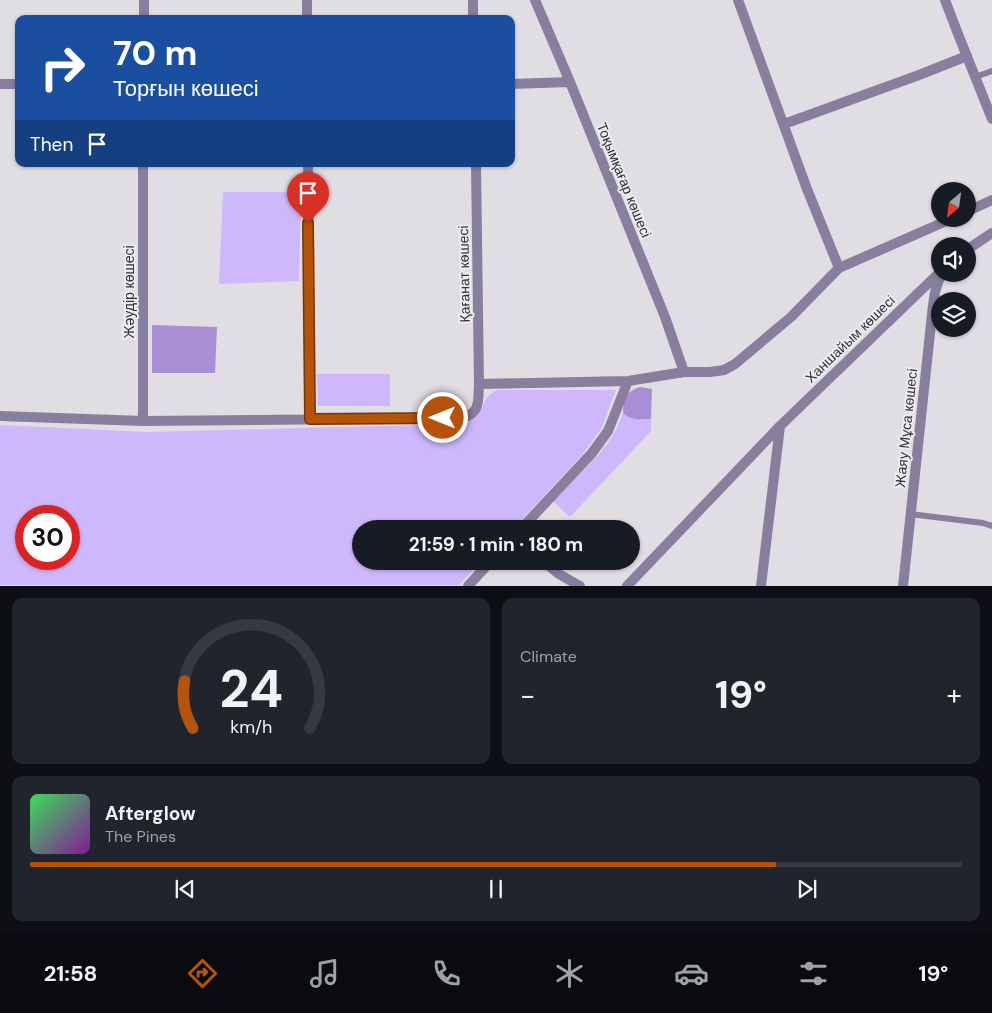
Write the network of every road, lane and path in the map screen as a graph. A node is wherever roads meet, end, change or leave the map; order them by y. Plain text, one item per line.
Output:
1 (144, 0) edge
2 (308, 0) edge
3 (473, 0) edge
4 (535, 0) edge
5 (738, 0) edge
6 (945, 0) edge
7 (144, 15) edge
8 (307, 15) edge
9 (473, 15) edge
10 (967, 56) junction
11 (992, 71) edge
12 (975, 77) junction
13 (570, 82) junction
14 (0, 84) edge
15 (15, 84) edge
16 (515, 84) edge
17 (992, 119) edge
18 (784, 124) junction
19 (143, 167) edge
20 (308, 167) edge
21 (476, 167) edge
22 (992, 200) edge
23 (976, 207) edge
24 (931, 228) edge
25 (992, 233) edge
26 (976, 244) edge
27 (840, 268) junction
28 (932, 282) edge
29 (938, 282) edge
30 (684, 372) junction
31 (628, 381) junction
32 (479, 384) junction
33 (0, 416) edge
34 (310, 419) junction
35 (143, 421) junction
36 (780, 426) junction
37 (910, 514) junction
38 (530, 520) edge
39 (992, 526) edge
40 (483, 570) edge
41 (554, 570) edge
42 (468, 586) edge
43 (580, 586) edge
44 (627, 586) edge
45 (761, 586) edge
46 (903, 586) edge

1 - 7 street
2 - 8 street
3 - 9 street
4 - 13 street, Тоқымқағар көшесі
5 - 18 street
6 - 10 street
10 - 12 street
10 - 18 street
11 - 12 lane
12 - 17 street
13 - 16 street
13 - 30 street, Тоқымқағар көшесі
14 - 15 street
18 - 27 street
19 - 35 street, Жәудір көшесі
20 - 34 street
21 - 32 street, Қағанат көшесі
22 - 23 street
24 - 27 street
25 - 26 street
27 - 30 street
28 - 36 street, Ханшайым көшесі
29 - 37 street, Жаяу Мұса көшесі
30 - 31 street
31 - 32 street
31 - 38 street
32 - 34 street, Қағанат көшесі
33 - 35 street
34 - 35 street
36 - 44 street, Ханшайым көшесі
36 - 45 street
37 - 39 lane
37 - 46 street, Жаяу Мұса көшесі
40 - 42 street
41 - 43 street

